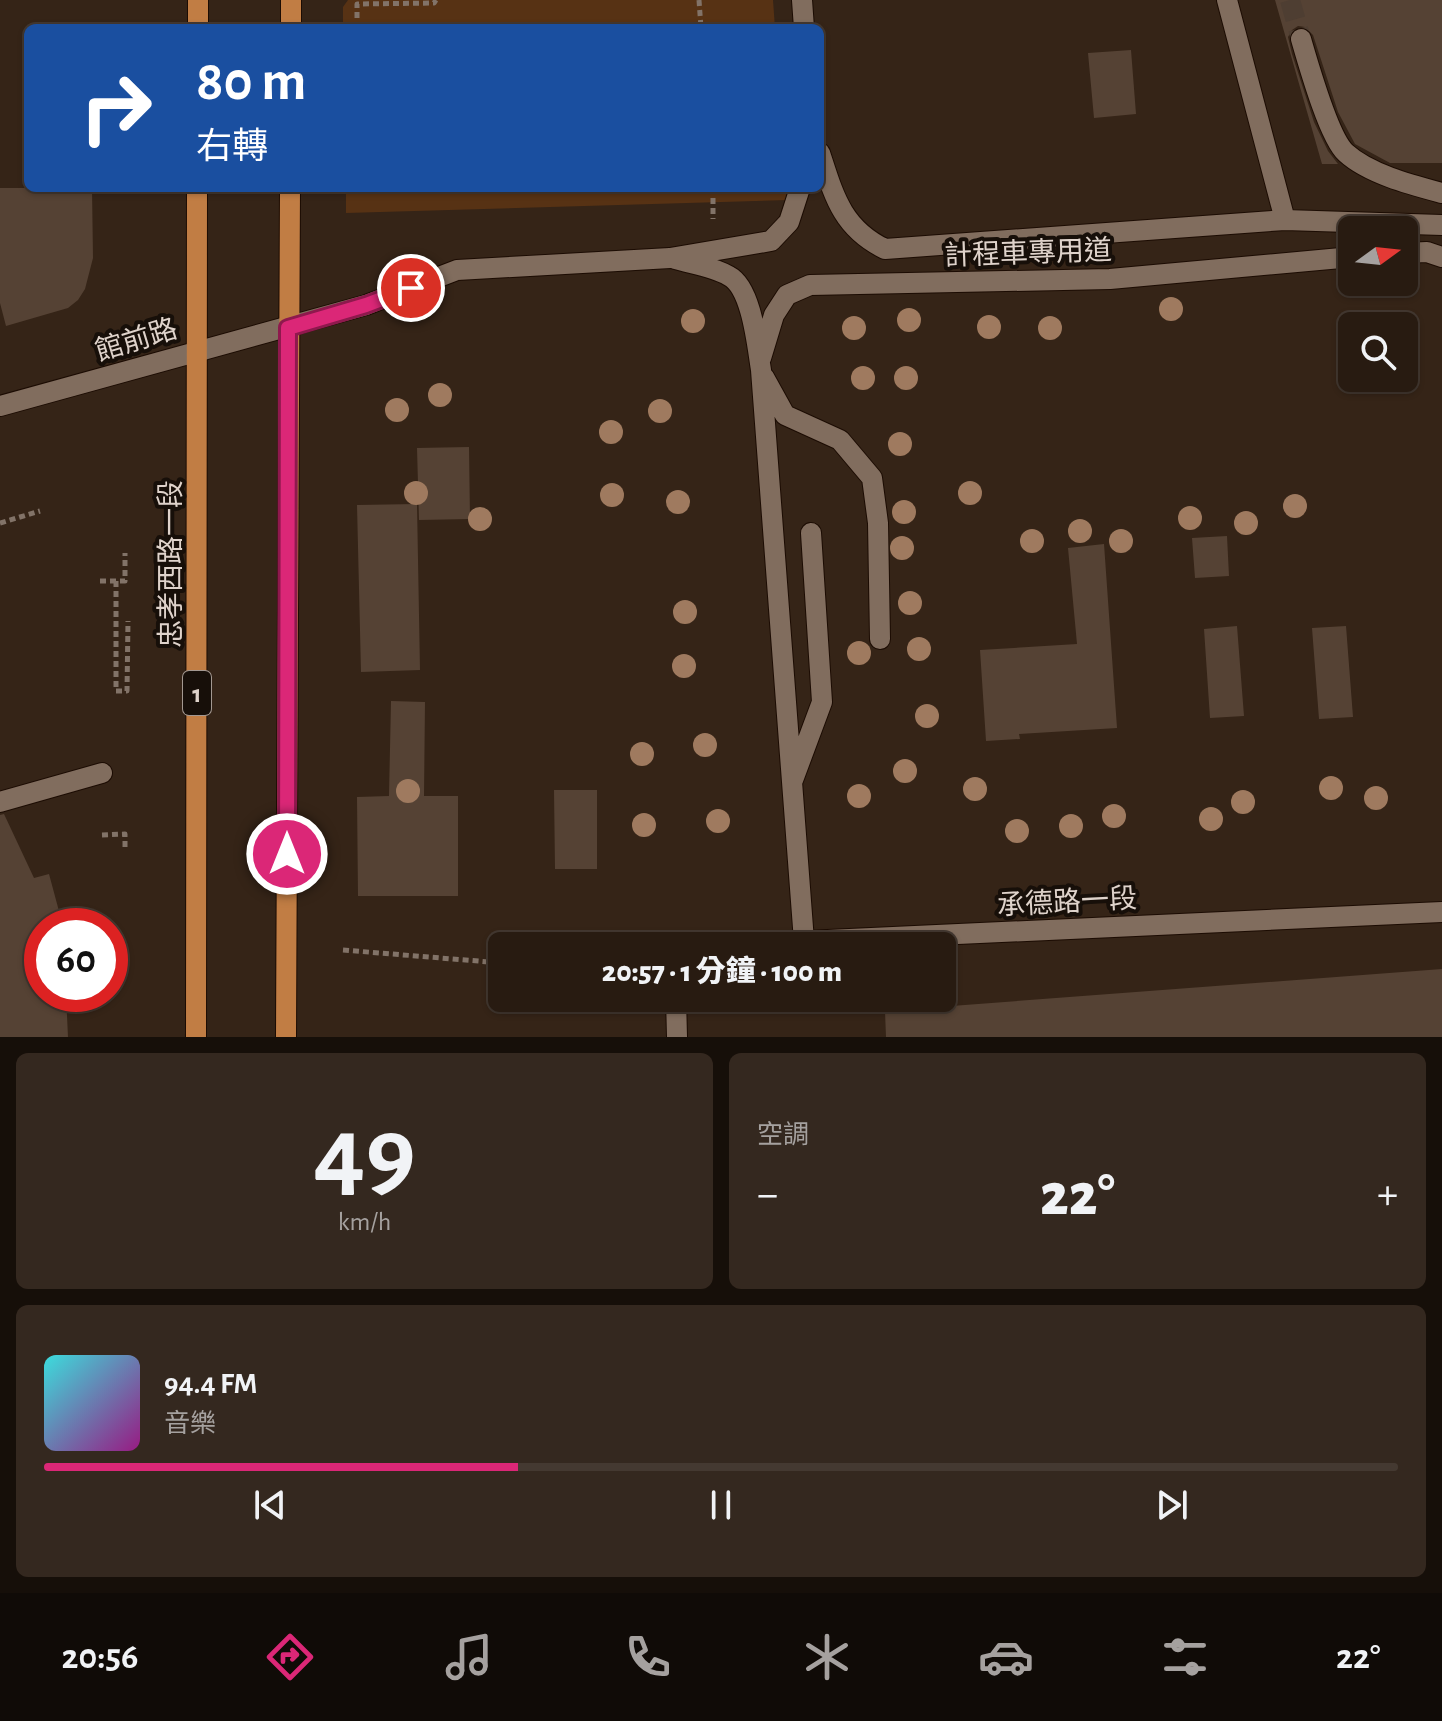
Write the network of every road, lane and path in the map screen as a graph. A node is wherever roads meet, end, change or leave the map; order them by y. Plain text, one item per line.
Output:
1 (198, 0) edge
2 (436, 0) edge
3 (699, 0) edge
4 (802, 0) edge
5 (1227, 0) edge
6 (293, 2) edge
7 (198, 24) edge
8 (291, 24) edge
9 (357, 24) edge
10 (701, 24) edge
11 (804, 24) edge
12 (1301, 39) tunnel mouth
13 (824, 165) edge
14 (197, 192) edge
15 (290, 192) edge
16 (713, 192) edge
17 (799, 192) edge
18 (1442, 193) edge
19 (1285, 220) junction
20 (713, 224) dead end
21 (1442, 225) edge
22 (1418, 252) edge
23 (1442, 257) edge
24 (670, 258) junction
25 (1338, 258) edge
26 (288, 328) junction
27 (197, 350) junction
28 (761, 370) junction
29 (0, 406) edge
30 (40, 511) dead end
31 (0, 523) edge
32 (811, 533) dead end
33 (125, 553) dead end
34 (100, 581) dead end
35 (116, 581) junction
36 (128, 621) dead end
37 (880, 639) dead end
38 (102, 773) dead end
39 (791, 786) junction
40 (0, 802) edge
41 (102, 835) dead end
42 (125, 851) dead end
43 (1442, 912) edge
44 (803, 932) edge
45 (956, 934) edge
46 (343, 950) dead end
47 (488, 962) edge
48 (676, 1012) edge
49 (196, 1037) edge
50 (286, 1037) edge
51 (677, 1037) edge

1 - 7 main road
2 - 9 path
3 - 10 path
4 - 11 street
5 - 19 street
6 - 8 main road
12 - 18 street
13 - 19 street
14 - 27 main road, 忠孝西路一段 / 1
15 - 26 main road
16 - 20 path
17 - 24 street
19 - 21 street
22 - 23 street
24 - 26 street, 館前路
24 - 28 street
25 - 28 street, 計程車專用道
26 - 27 street, 館前路
26 - 50 main road
27 - 29 street, 館前路
27 - 49 main road, 忠孝西路一段 / 1
28 - 37 street
28 - 39 street
30 - 31 path
32 - 39 street
33 - 35 path
34 - 35 path
35 - 36 path
38 - 40 street
39 - 44 street
41 - 42 path
43 - 45 street, 承德路一段
46 - 47 path
48 - 51 street

